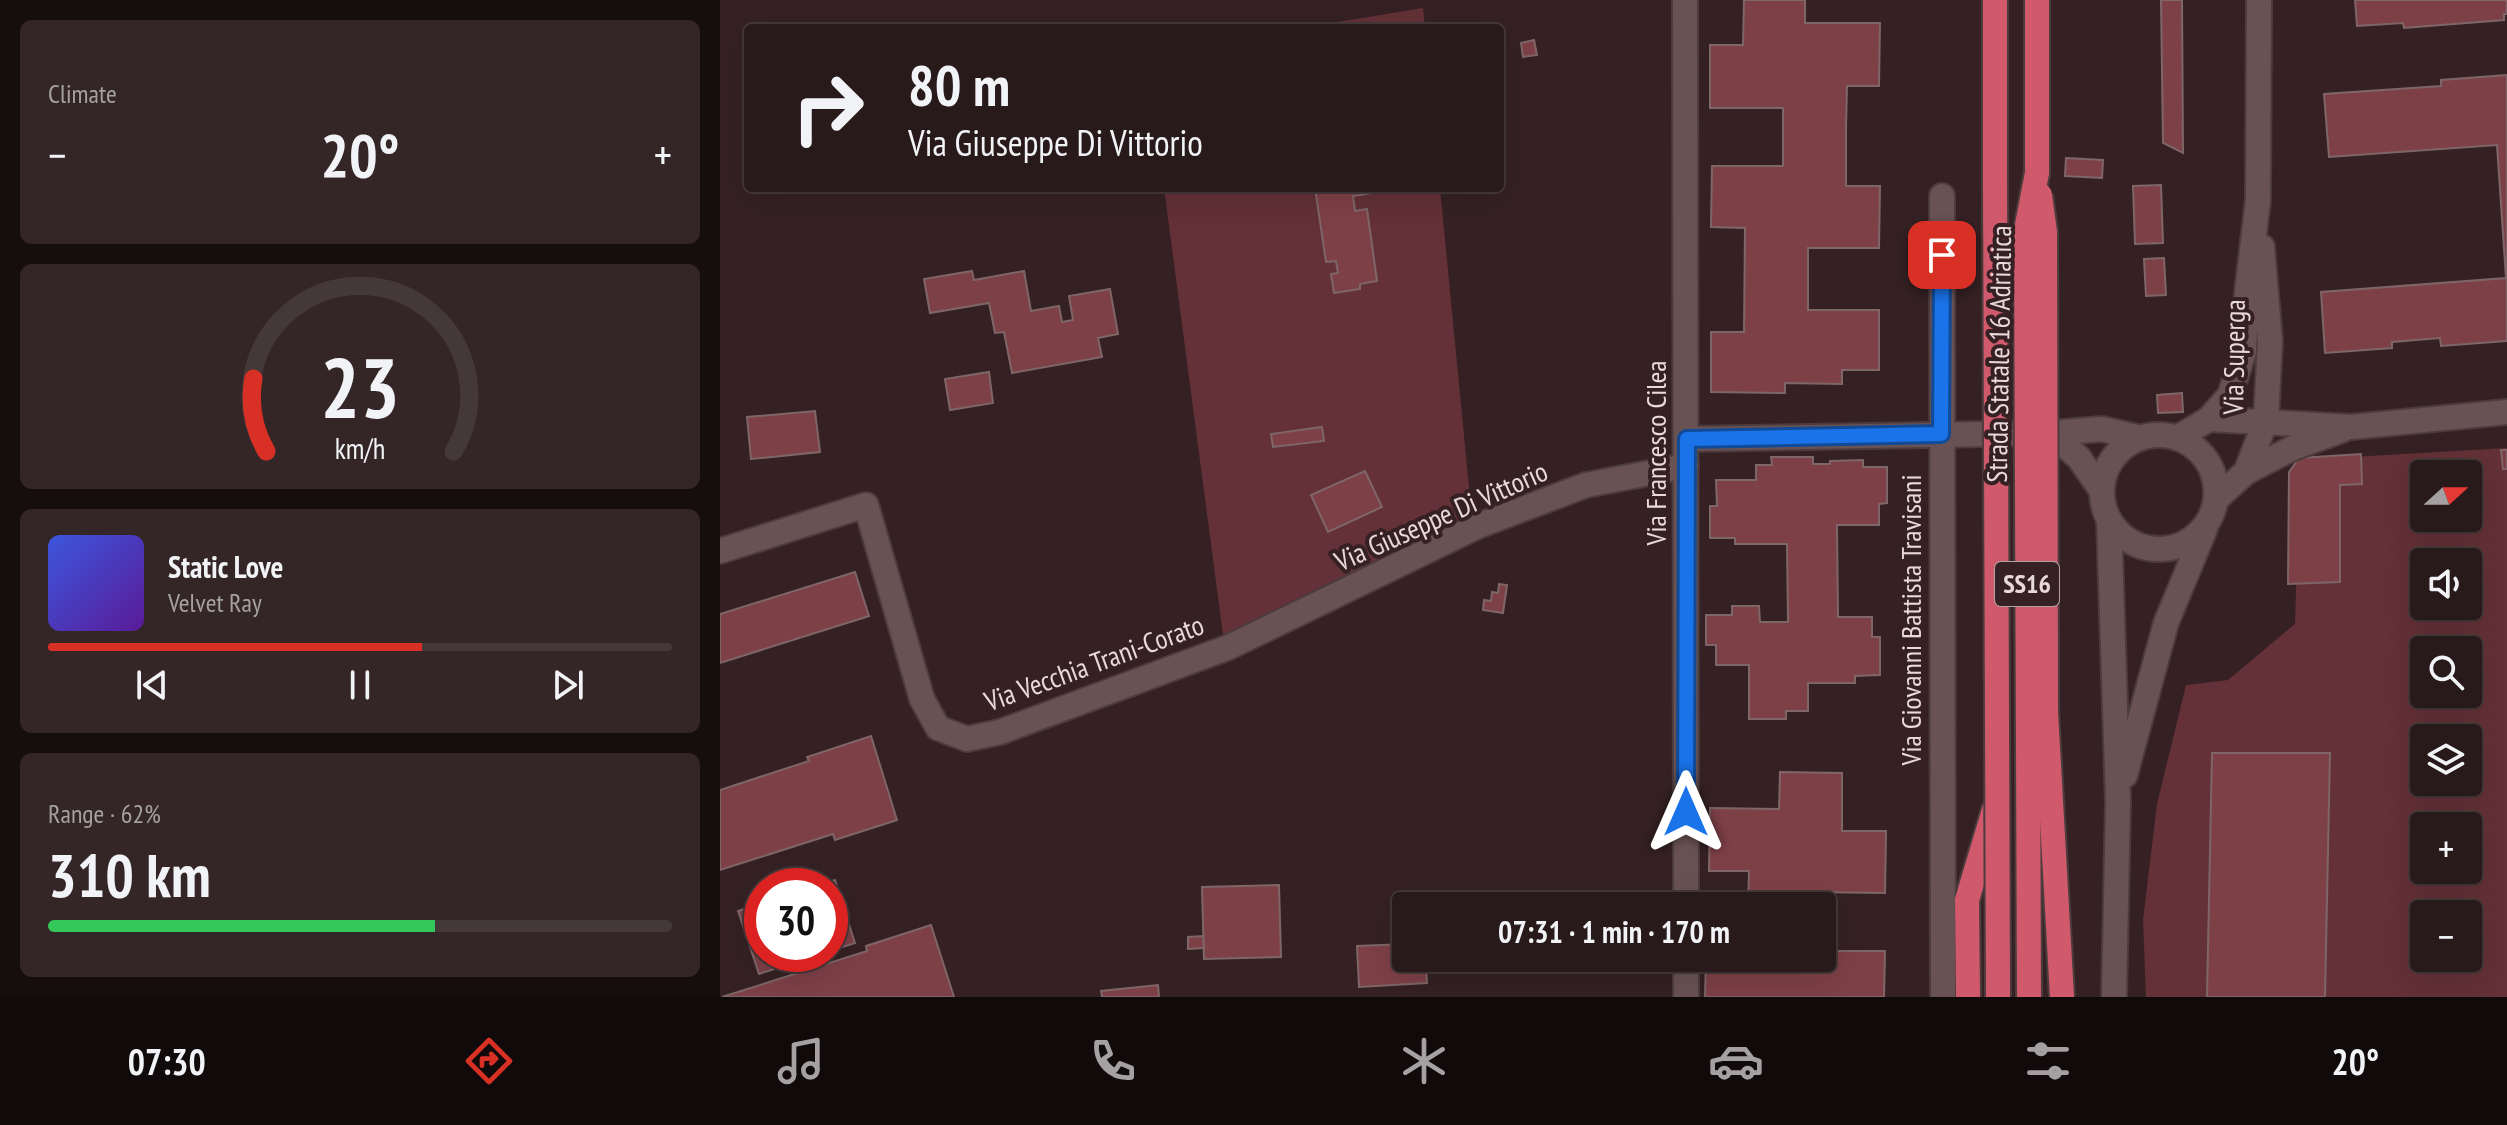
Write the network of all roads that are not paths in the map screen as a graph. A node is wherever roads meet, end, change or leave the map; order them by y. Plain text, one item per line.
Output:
1 (1685, 0) edge
2 (1995, 0) edge
3 (2037, 0) edge
4 (2259, 0) edge
5 (2037, 173) junction
6 (1942, 196) dead end
7 (2258, 200) junction
8 (2507, 412) edge
9 (2209, 419) junction
10 (2266, 420) junction
11 (2351, 427) junction
12 (2051, 433) junction
13 (1941, 434) junction
14 (2141, 438) junction
15 (2177, 438) junction
16 (1687, 439) junction
17 (1686, 466) junction
18 (2246, 472) junction
19 (2102, 491) junction
20 (2216, 499) junction
21 (2109, 520) junction
22 (2208, 523) junction
23 (720, 551) edge
24 (1229, 647) joint
25 (1998, 797) junction
26 (2118, 801) junction
27 (1686, 892) edge
28 (1686, 972) edge
29 (1686, 997) edge
30 (1943, 997) edge
31 (1968, 997) edge
32 (1998, 997) edge
33 (2029, 997) edge
34 (2062, 997) edge
35 (2114, 997) edge

1 - 16 street, Via Francesco Cilea
2 - 25 highway, Strada Statale 16 Adriatica / SS16, bridge
3 - 5 highway, Strada Statale 16 Adriatica / SS16
4 - 7 street, Via Superga
5 - 33 highway, Strada Statale 16 Adriatica / SS16, bridge
5 - 34 highway, SS16, bridge
6 - 13 street, Via Giovanni Battista Travisani
7 - 9 street, Via Superga
7 - 10 street, Via Superga
8 - 11 street
9 - 10 street
9 - 15 street, Via Superga
10 - 11 street
10 - 18 street, Via Superga
11 - 18 street
12 - 13 street
12 - 14 street
12 - 19 street
13 - 16 street
13 - 30 street, Via Giovanni Battista Travisani
14 - 15 street
14 - 19 street
15 - 20 street, Via Superga
16 - 17 street, Via Francesco Cilea
17 - 24 street, Via Giuseppe Di Vittorio
17 - 27 street, Via Francesco Cilea
18 - 20 street, Via Superga
19 - 21 street, Via Superga
20 - 22 street, Via Superga
21 - 22 street
21 - 26 street, Via Superga
22 - 26 street, Via Superga
23 - 24 street, Via Vecchia Trani-Corato
25 - 31 highway, SS16, bridge
25 - 32 highway, Strada Statale 16 Adriatica / SS16, bridge
26 - 35 street, Via Superga
28 - 29 street

